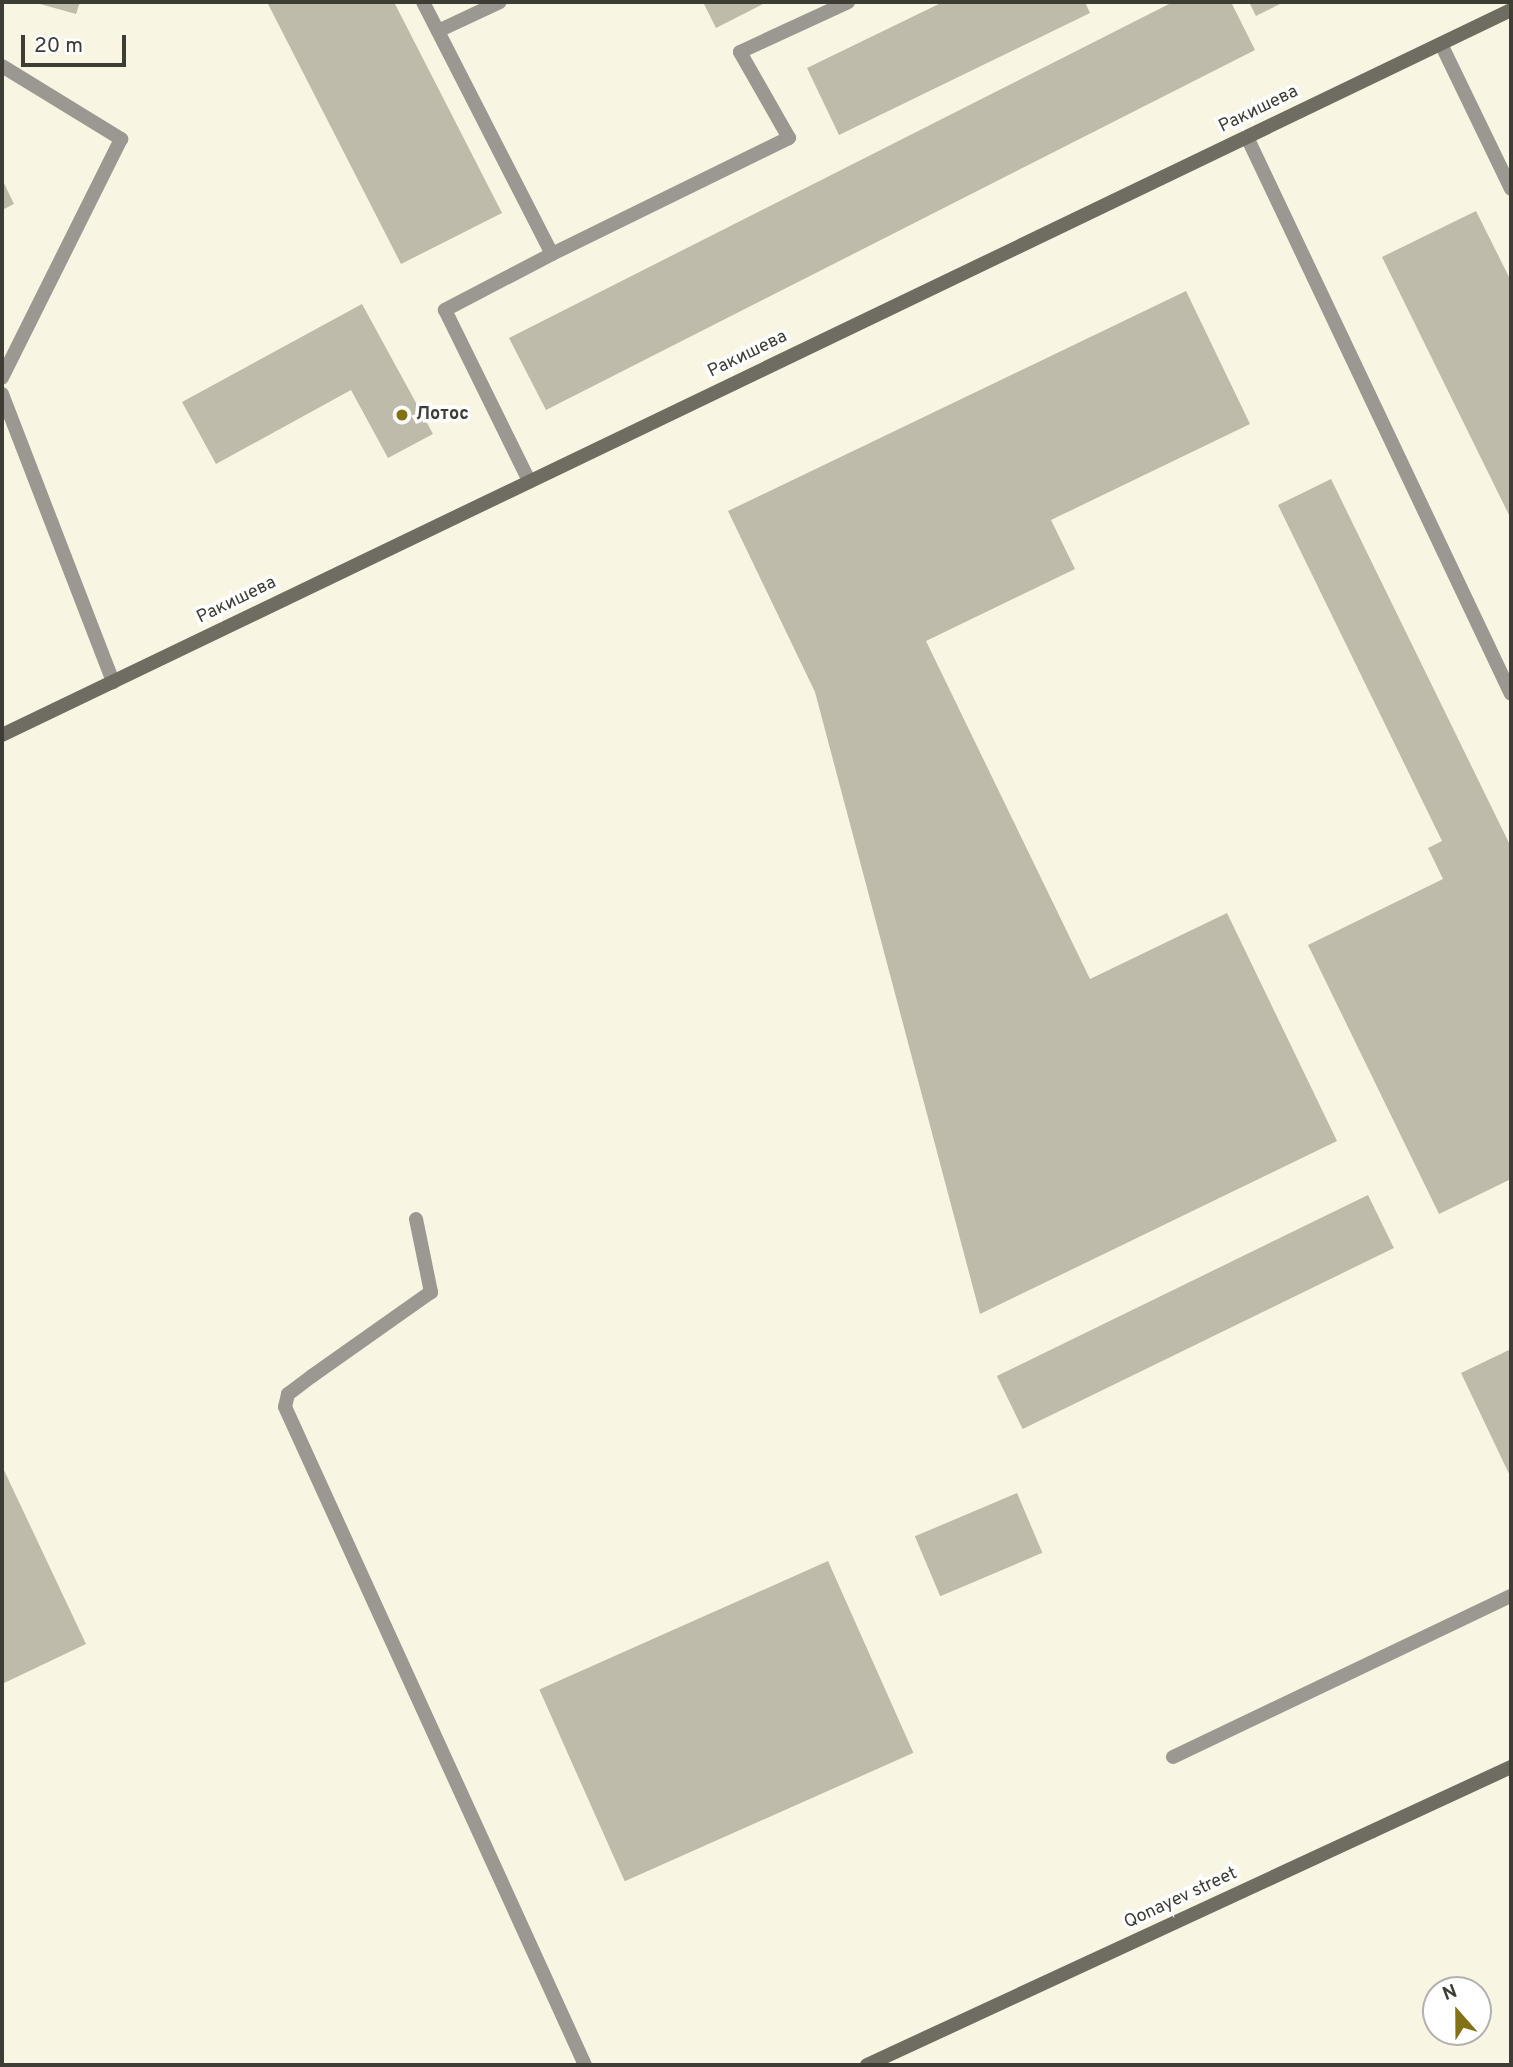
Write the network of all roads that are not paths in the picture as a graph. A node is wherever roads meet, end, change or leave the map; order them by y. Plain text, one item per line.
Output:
1 (423, 2) edge
2 (500, 2) edge
3 (848, 2) edge
4 (1511, 10) edge
5 (438, 31) junction
6 (1441, 44) junction
7 (2, 66) edge
8 (1247, 137) junction
9 (1511, 189) edge
10 (552, 254) junction
11 (2, 378) edge
12 (2, 394) edge
13 (529, 481) junction
14 (113, 682) junction
15 (1511, 694) edge
16 (2, 735) edge
17 (415, 1219) dead end
18 (1511, 1597) edge
19 (1173, 1757) dead end
20 (1511, 1768) edge
21 (585, 2065) edge
22 (867, 2065) edge

1 - 5 street
2 - 5 street
3 - 10 street
4 - 6 street, Ракишева
5 - 10 street
6 - 8 street, Ракишева
6 - 9 street
7 - 11 street
8 - 13 street, Ракишева
8 - 15 street
10 - 13 street
12 - 14 street
13 - 14 street, Ракишева
14 - 16 street, Ракишева
17 - 21 street
18 - 19 street
20 - 22 street, Qonayev street

